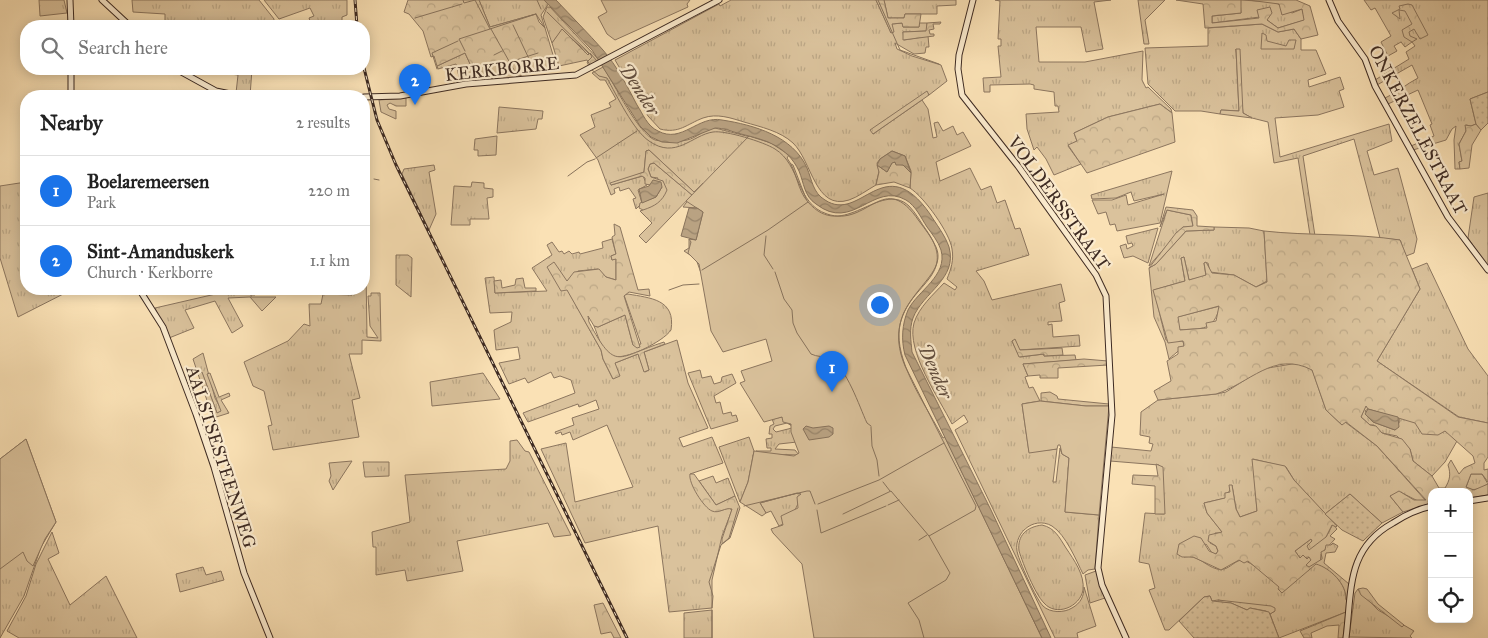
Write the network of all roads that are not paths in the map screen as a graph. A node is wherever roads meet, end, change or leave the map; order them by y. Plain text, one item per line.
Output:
1 (68, 0) edge
2 (103, 0) edge
3 (719, 0) edge
4 (974, 0) edge
5 (1330, 0) edge
6 (71, 20) edge
7 (123, 20) edge
8 (71, 75) edge
9 (187, 75) edge
10 (71, 90) edge
11 (214, 90) edge
12 (370, 97) edge
13 (1488, 270) edge
14 (143, 295) edge
15 (1488, 498) edge
16 (1473, 500) edge
17 (1428, 507) edge
18 (270, 638) edge
19 (1126, 638) edge
20 (1346, 638) edge

1 - 6 street
2 - 7 street
3 - 12 street, KERKBORRE
4 - 19 street, VOLDERSSTRAAT
5 - 13 street, ONKERZELESTRAAT
8 - 10 street
9 - 11 street
14 - 18 street, AALSTSESTEENWEG
15 - 16 street
17 - 20 street

